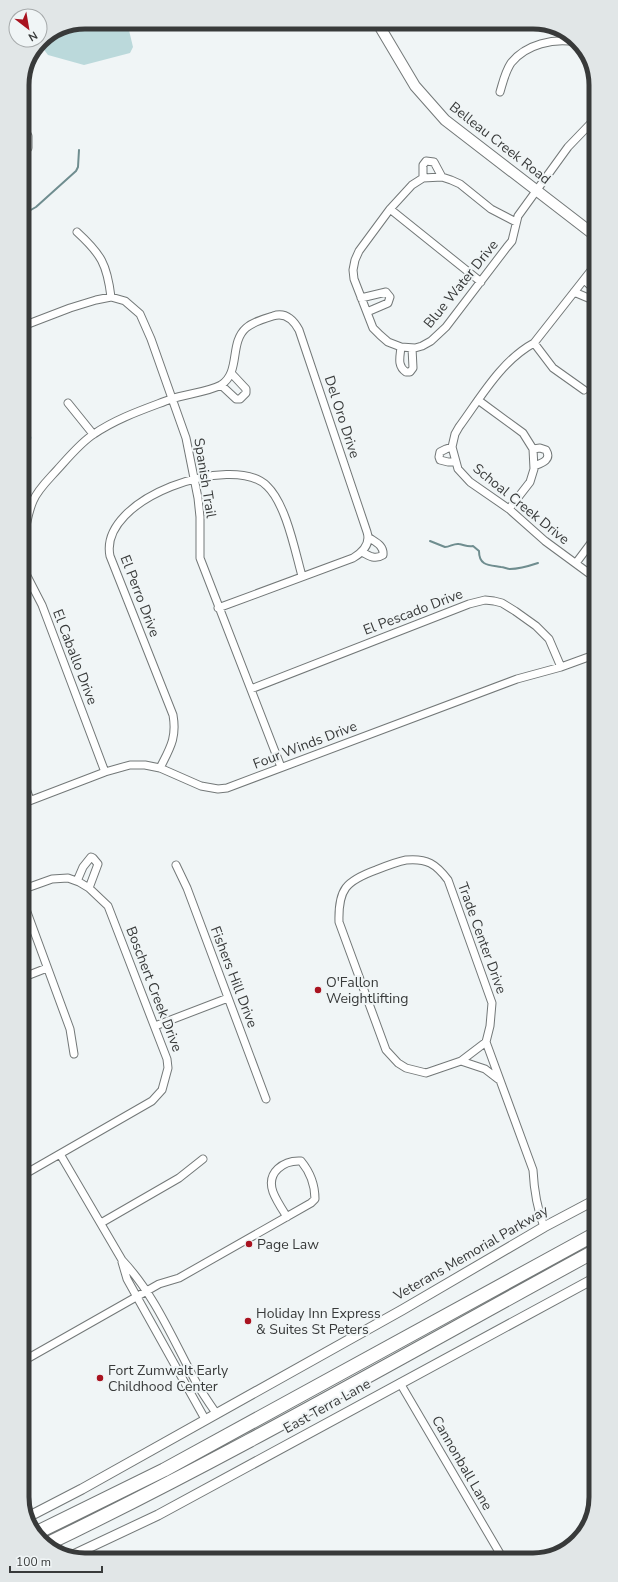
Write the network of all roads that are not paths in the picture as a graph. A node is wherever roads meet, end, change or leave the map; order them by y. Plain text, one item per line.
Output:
1 (381, 29) edge
2 (566, 40) edge
3 (500, 92) dead end
4 (589, 125) edge
5 (442, 177) junction
6 (423, 178) junction
7 (537, 191) junction
8 (390, 209) junction
9 (516, 222) junction
10 (589, 231) edge
11 (77, 232) dead end
12 (589, 273) edge
13 (584, 280) junction
14 (481, 282) junction
15 (589, 284) edge
16 (574, 292) junction
17 (111, 297) junction
18 (361, 298) junction
19 (589, 298) edge
20 (367, 312) junction
21 (29, 324) edge
22 (534, 343) junction
23 (401, 347) junction
24 (412, 348) junction
25 (232, 374) junction
26 (223, 383) junction
27 (584, 390) dead end
28 (173, 398) junction
29 (478, 400) junction
30 (68, 403) dead end
31 (93, 434) junction
32 (452, 448) junction
33 (533, 449) junction
34 (456, 462) junction
35 (534, 466) junction
36 (195, 479) junction
37 (509, 509) junction
38 (29, 513) edge
39 (368, 537) junction
40 (589, 546) edge
41 (362, 552) junction
42 (576, 563) junction
43 (589, 573) edge
44 (302, 576) junction
45 (29, 580) edge
46 (218, 608) junction
47 (589, 657) edge
48 (561, 667) junction
49 (251, 689) junction
50 (281, 767) junction
51 (160, 768) junction
52 (105, 772) junction
53 (29, 801) edge
54 (176, 865) dead end
55 (77, 881) junction
56 (29, 887) edge
57 (90, 888) junction
58 (29, 918) edge
59 (47, 968) junction
60 (29, 975) edge
61 (228, 998) junction
62 (155, 1026) junction
63 (486, 1042) junction
64 (74, 1054) dead end
65 (461, 1061) junction
66 (499, 1080) junction
67 (266, 1099) dead end
68 (60, 1154) junction
69 (203, 1160) dead end
70 (29, 1171) edge
71 (589, 1203) edge
72 (287, 1217) junction
73 (100, 1223) junction
74 (544, 1227) junction
75 (589, 1237) edge
76 (589, 1254) edge
77 (122, 1260) junction
78 (589, 1282) edge
79 (147, 1291) junction
80 (137, 1297) junction
81 (123, 1305) junction
82 (143, 1308) junction
83 (29, 1358) edge
84 (400, 1383) junction
85 (216, 1413) junction
86 (205, 1419) junction
87 (32, 1515) edge
88 (41, 1531) edge
89 (52, 1542) edge
90 (78, 1553) edge
91 (500, 1553) edge

1 - 7 main road, Belleau Creek Road
2 - 3 street
4 - 7 street, Blue Water Drive
5 - 6 street
5 - 6 street
5 - 9 street
6 - 8 street, Blue Water Drive
7 - 9 street, Blue Water Drive
7 - 10 main road, Belleau Creek Road
8 - 14 street
8 - 18 street, Blue Water Drive
9 - 14 street, Blue Water Drive
11 - 17 street
12 - 13 street
13 - 15 street
13 - 16 street
14 - 24 street, Blue Water Drive
16 - 19 street
16 - 22 street
17 - 21 street
17 - 28 street, Spanish Trail
18 - 20 street, Blue Water Drive
18 - 20 street
20 - 23 street, Blue Water Drive
22 - 27 street
22 - 29 street
23 - 24 street, Blue Water Drive
23 - 24 street
25 - 26 street
25 - 26 street
25 - 39 street, Del Oro Drive
26 - 28 street
28 - 31 street
28 - 36 street, Spanish Trail
29 - 32 street
29 - 33 street
30 - 31 street
31 - 38 street
32 - 34 street, Schoal Creek Drive
32 - 34 street, Schoal Creek Drive
33 - 35 street
33 - 35 street
34 - 37 street, Schoal Creek Drive
35 - 37 street
36 - 44 street, El Perro Drive
36 - 46 street, Spanish Trail
36 - 51 street, El Perro Drive
37 - 42 street, Schoal Creek Drive
39 - 41 street
39 - 41 street, Del Oro Drive
40 - 42 street
41 - 44 street
42 - 43 street, Schoal Creek Drive
44 - 46 street
45 - 52 street, El Caballo Drive
46 - 49 street, Spanish Trail
47 - 48 street, Four Winds Drive
48 - 49 street, El Pescado Drive
48 - 50 street, Four Winds Drive
49 - 50 street, Spanish Trail
50 - 51 street, Four Winds Drive
51 - 52 street, Four Winds Drive
52 - 53 street, Four Winds Drive
54 - 61 street, Fishers Hill Drive
55 - 56 street, Boschert Creek Drive
55 - 57 street, Boschert Creek Drive
55 - 57 street
57 - 62 street, Boschert Creek Drive
58 - 59 street
59 - 60 street
59 - 64 street
61 - 62 street
61 - 67 street, Fishers Hill Drive
62 - 68 street, Boschert Creek Drive
63 - 65 street, Trade Center Drive
63 - 65 street, Trade Center Drive
63 - 66 street
65 - 66 street
66 - 74 street
68 - 70 street, Boschert Creek Drive
68 - 73 street
69 - 73 street
71 - 74 street, Veterans Memorial Parkway
72 - 72 street
72 - 79 street
73 - 77 street
74 - 85 street, Veterans Memorial Parkway
75 - 88 highway
76 - 89 highway
77 - 79 street
77 - 80 street
78 - 84 street, East Terra Lane
79 - 80 street
79 - 85 street
80 - 81 street
80 - 82 street
81 - 82 street
81 - 83 street
82 - 86 street
84 - 90 street, East Terra Lane
84 - 91 street, Cannonball Lane
85 - 86 street, Veterans Memorial Parkway
86 - 87 street, Veterans Memorial Parkway

